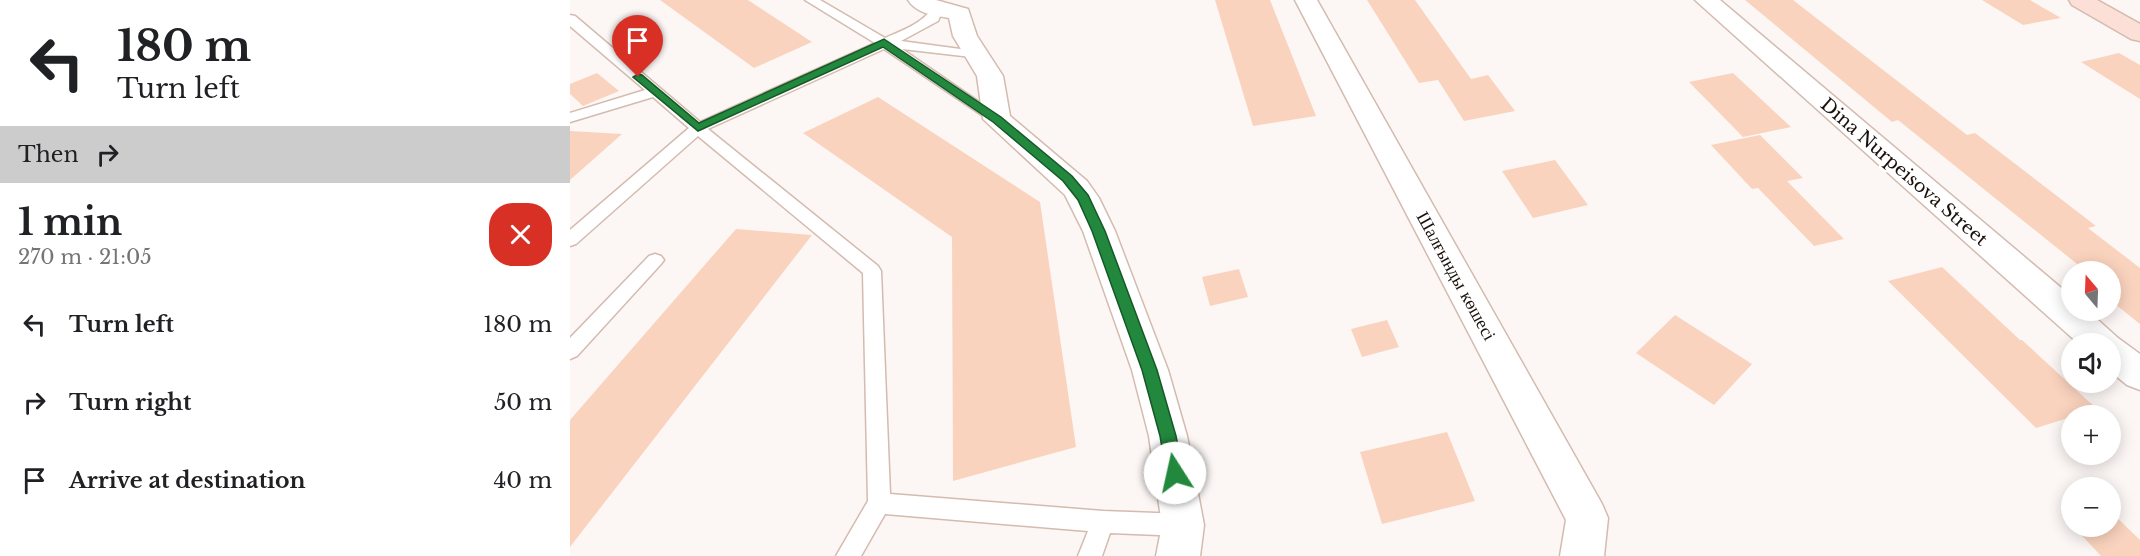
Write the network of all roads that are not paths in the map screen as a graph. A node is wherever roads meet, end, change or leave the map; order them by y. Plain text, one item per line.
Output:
1 (811, 0) edge
2 (1306, 0) edge
3 (1706, 0) edge
4 (2080, 0) edge
5 (928, 5) edge
6 (570, 20) edge
7 (2140, 34) edge
8 (884, 42) junction
9 (975, 55) junction
10 (655, 92) junction
11 (570, 118) edge
12 (997, 119) junction
13 (698, 128) junction
14 (570, 240) edge
15 (655, 260) dead end
16 (2090, 333) edge
17 (570, 351) edge
18 (2121, 359) edge
19 (2140, 375) edge
20 (879, 503) junction
21 (1103, 522) junction
22 (1180, 541) edge
23 (848, 556) edge
24 (1090, 556) edge
25 (1581, 556) edge

1 - 8 lane
2 - 25 street, Шалғынды көшесі
3 - 16 street, Dina Nurpeisova Street
4 - 7 street
5 - 8 lane
5 - 9 street
6 - 10 lane
8 - 9 lane
8 - 12 lane
8 - 13 lane
9 - 12 street
10 - 11 lane
10 - 13 lane
12 - 22 street
13 - 14 lane
13 - 20 lane
15 - 17 lane
18 - 19 street
20 - 21 lane
20 - 23 lane
21 - 22 lane
21 - 24 lane

